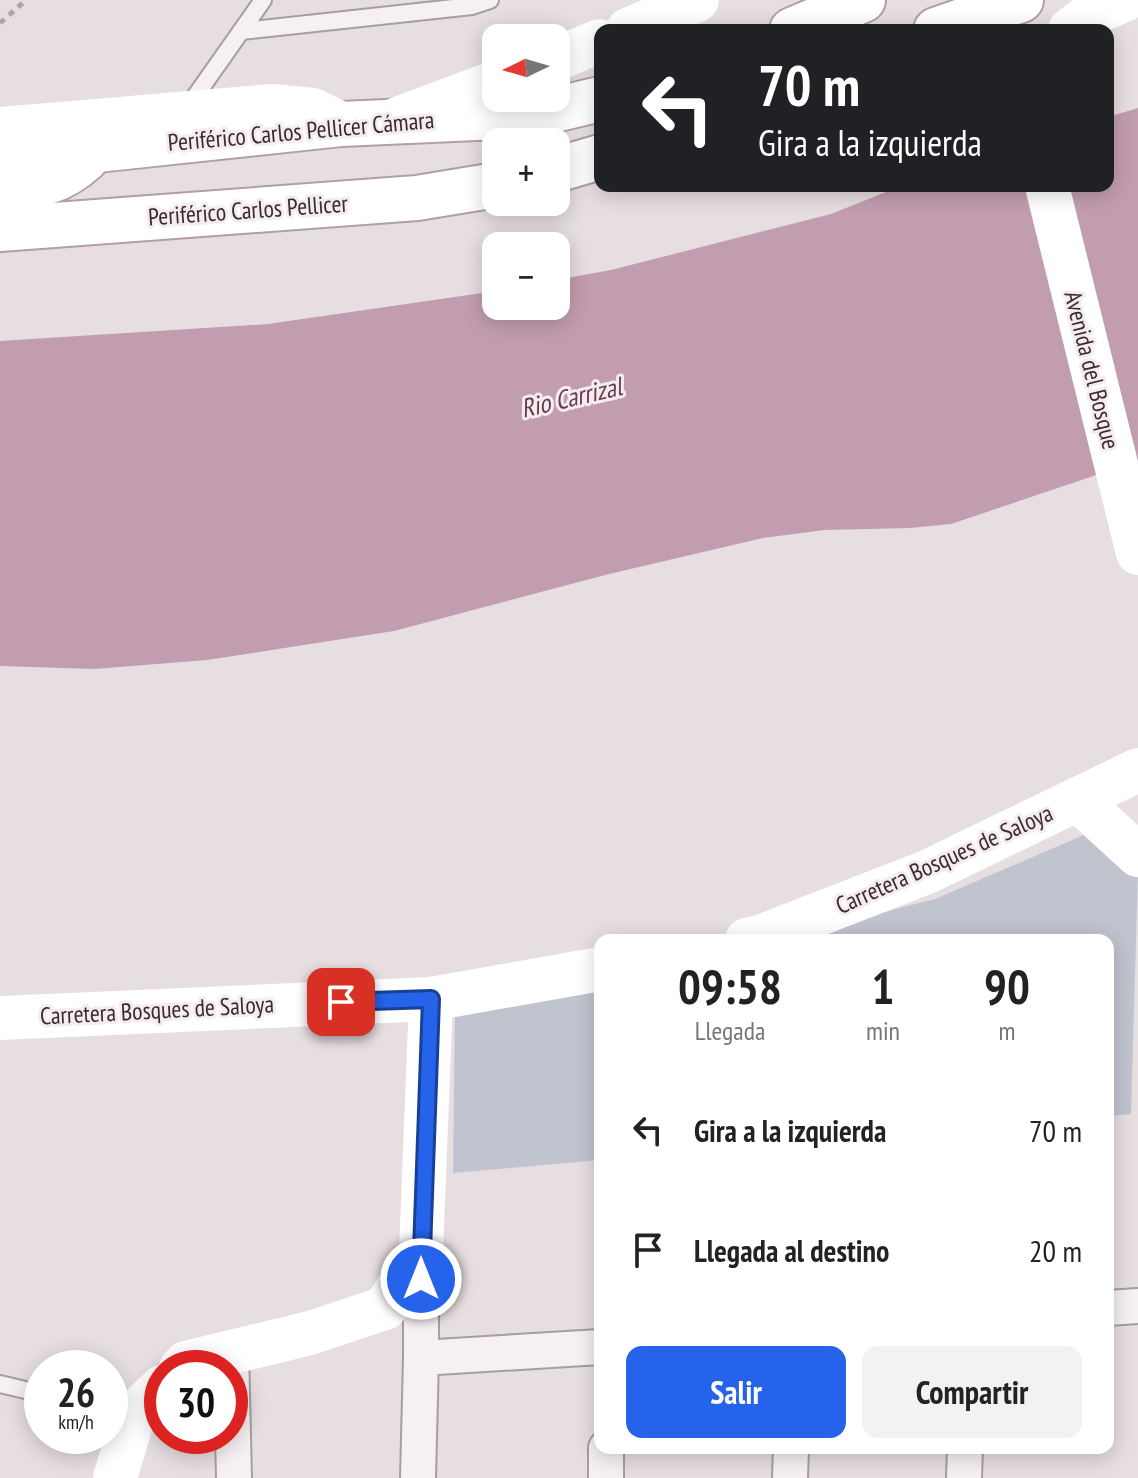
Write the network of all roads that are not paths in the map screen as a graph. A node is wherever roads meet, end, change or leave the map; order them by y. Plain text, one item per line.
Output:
1 (263, 0) edge
2 (490, 0) edge
3 (697, 0) edge
4 (863, 0) edge
5 (1021, 0) edge
6 (1124, 0) edge
7 (642, 24) edge
8 (806, 24) edge
9 (953, 24) edge
10 (1078, 24) edge
11 (242, 31) junction
12 (594, 43) edge
13 (570, 53) edge
14 (482, 87) edge
15 (594, 100) edge
16 (184, 113) junction
17 (388, 122) junction
18 (341, 124) junction
19 (0, 129) edge
20 (97, 150) junction
21 (0, 157) edge
22 (594, 159) edge
23 (570, 166) edge
24 (594, 173) edge
25 (570, 177) edge
26 (482, 188) edge
27 (0, 189) edge
28 (1048, 192) edge
29 (1075, 192) edge
30 (0, 229) edge
31 (1138, 461) edge
32 (1138, 553) edge
33 (1138, 770) edge
34 (1078, 800) junction
35 (1138, 855) edge
36 (768, 934) edge
37 (594, 970) edge
38 (431, 999) junction
39 (0, 1018) edge
40 (421, 1252) junction
41 (1138, 1306) edge
42 (1114, 1308) edge
43 (594, 1347) edge
44 (239, 1350) edge
45 (421, 1358) junction
46 (0, 1384) edge
47 (24, 1390) edge
48 (139, 1404) edge
49 (233, 1454) edge
50 (606, 1454) edge
51 (791, 1454) edge
52 (965, 1454) edge
53 (115, 1478) edge
54 (234, 1478) edge
55 (418, 1478) edge
56 (606, 1478) edge
57 (790, 1478) edge
58 (964, 1478) edge

1 - 11 lane
2 - 11 lane
3 - 7 main road
4 - 8 main road
5 - 9 main road
6 - 10 main road
11 - 16 lane
12 - 13 main road
14 - 17 main road
15 - 17 main road, Periférico Carlos Pellicer Cámara
16 - 18 main road
16 - 19 main road
17 - 18 main road, Periférico Carlos Pellicer Cámara
18 - 20 main road, Periférico Carlos Pellicer Cámara
20 - 21 main road, Periférico Carlos Pellicer Cámara
20 - 27 main road
22 - 23 main road
24 - 25 main road
26 - 30 main road, Periférico Carlos Pellicer
28 - 32 main road, Avenida del Bosque
29 - 31 main road, Avenida del Bosque
33 - 34 main road, Carretera Bosques de Saloya
34 - 35 main road
34 - 36 main road, Carretera Bosques de Saloya
37 - 38 main road, Carretera Bosques de Saloya
38 - 39 main road, Carretera Bosques de Saloya
38 - 40 main road
40 - 44 main road
40 - 45 street
41 - 42 street
43 - 45 street
45 - 55 street
46 - 47 lane
48 - 53 main road
49 - 54 street
50 - 56 street
51 - 57 street
52 - 58 street

